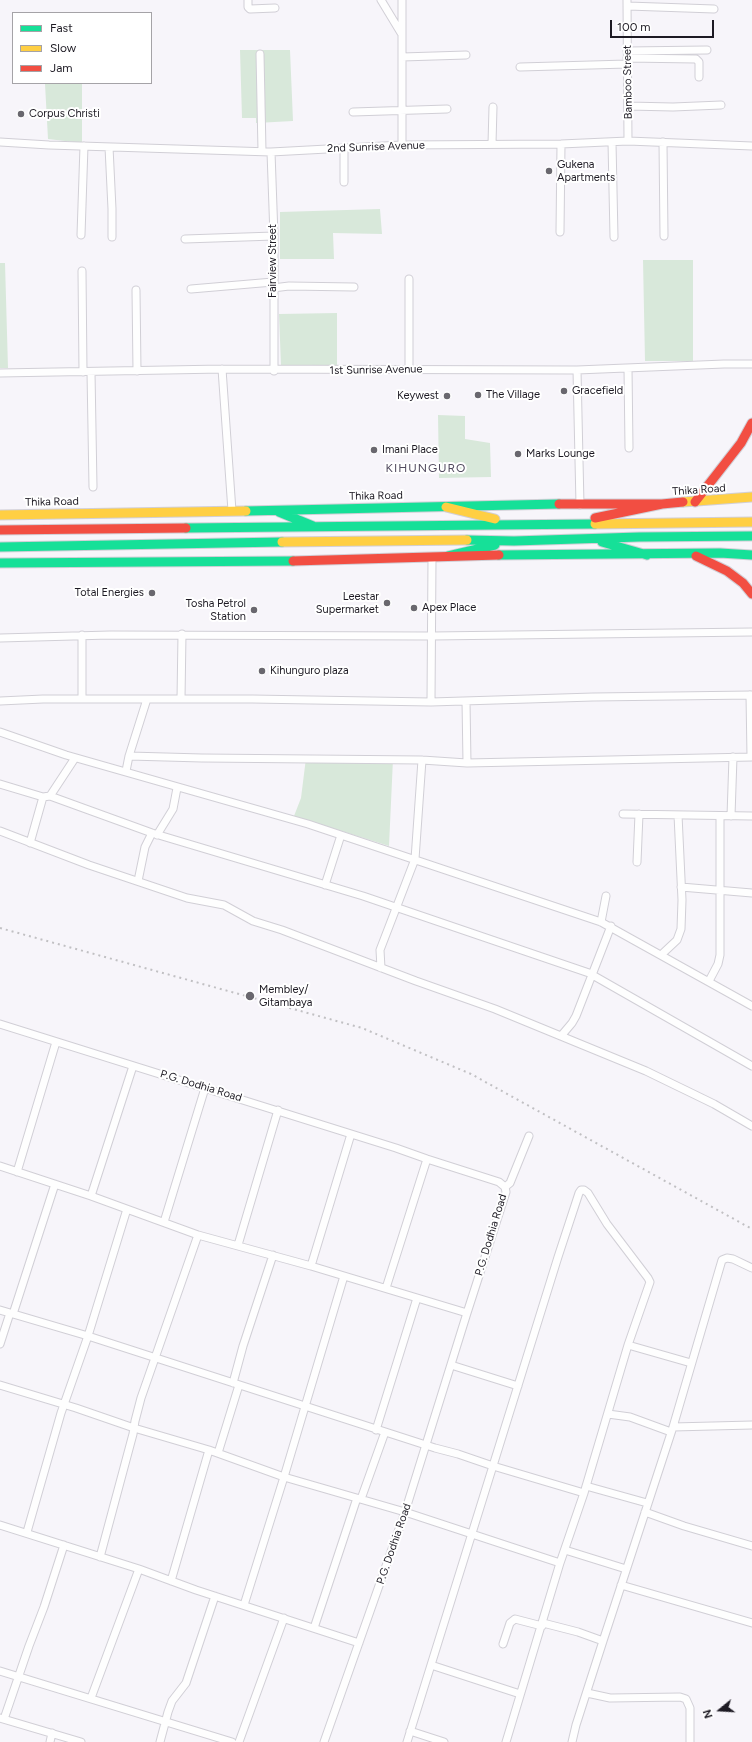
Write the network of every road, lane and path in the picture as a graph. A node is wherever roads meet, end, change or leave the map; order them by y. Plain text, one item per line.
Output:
1 (248, 0) edge
2 (380, 0) edge
3 (402, 0) edge
4 (628, 3) edge
5 (275, 8) dead end
6 (714, 9) dead end
7 (402, 34) junction
8 (707, 50) dead end
9 (260, 54) dead end
10 (466, 55) dead end
11 (402, 57) junction
12 (627, 58) junction
13 (520, 67) dead end
14 (699, 77) dead end
15 (721, 105) dead end
16 (628, 106) junction
17 (493, 107) dead end
18 (447, 109) dead end
19 (402, 110) junction
20 (353, 112) dead end
21 (628, 141) junction
22 (0, 142) edge
23 (612, 142) junction
24 (663, 142) junction
25 (492, 144) junction
26 (560, 144) junction
27 (402, 145) junction
28 (84, 146) junction
29 (752, 146) edge
30 (109, 147) junction
31 (344, 148) junction
32 (262, 151) junction
33 (271, 152) junction
34 (344, 182) dead end
35 (560, 232) dead end
36 (81, 235) dead end
37 (274, 236) junction
38 (664, 236) dead end
39 (112, 237) dead end
40 (614, 237) dead end
41 (185, 239) dead end
42 (82, 271) dead end
43 (409, 279) dead end
44 (273, 285) junction
45 (354, 287) dead end
46 (191, 289) dead end
47 (136, 290) dead end
48 (752, 364) edge
49 (628, 368) junction
50 (409, 369) junction
51 (222, 370) junction
52 (274, 370) junction
53 (577, 370) junction
54 (137, 371) junction
55 (83, 372) junction
56 (91, 372) junction
57 (0, 373) edge
58 (752, 423) edge
59 (629, 448) dead end
60 (93, 487) dead end
61 (752, 497) edge
62 (695, 502) junction
63 (662, 504) junction
64 (580, 505) junction
65 (446, 507) junction
66 (274, 510) junction
67 (232, 512) junction
68 (0, 515) edge
69 (752, 522) edge
70 (574, 523) junction
71 (514, 524) junction
72 (314, 526) junction
73 (0, 530) edge
74 (752, 536) edge
75 (593, 539) junction
76 (514, 541) junction
77 (0, 547) edge
78 (647, 554) junction
79 (691, 554) junction
80 (752, 555) edge
81 (448, 556) junction
82 (432, 558) junction
83 (0, 563) edge
84 (752, 594) edge
85 (752, 632) edge
86 (182, 634) junction
87 (82, 635) junction
88 (432, 636) junction
89 (0, 638) edge
90 (751, 695) edge
91 (82, 699) junction
92 (147, 699) junction
93 (181, 699) junction
94 (0, 701) edge
95 (466, 701) junction
96 (431, 702) junction
97 (0, 732) edge
98 (129, 756) junction
99 (752, 756) edge
100 (733, 757) junction
101 (75, 758) junction
102 (422, 760) junction
103 (467, 763) junction
104 (126, 772) junction
105 (0, 784) edge
106 (177, 788) junction
107 (47, 796) junction
108 (623, 814) dead end
109 (639, 814) junction
110 (678, 815) junction
111 (720, 816) junction
112 (731, 816) junction
113 (752, 816) edge
114 (0, 831) edge
115 (154, 834) junction
116 (341, 835) junction
117 (30, 843) junction
118 (415, 859) junction
119 (638, 862) dead end
120 (138, 881) junction
121 (325, 885) junction
122 (681, 887) junction
123 (720, 890) junction
124 (752, 893) edge
125 (606, 896) dead end
126 (396, 907) junction
127 (601, 922) junction
128 (611, 926) junction
129 (661, 955) junction
130 (382, 968) junction
131 (592, 974) junction
132 (710, 981) junction
133 (752, 1006) edge
134 (0, 1024) edge
135 (561, 1036) junction
136 (56, 1042) junction
137 (133, 1066) junction
138 (752, 1066) edge
139 (205, 1088) junction
140 (278, 1110) junction
141 (752, 1126) edge
142 (350, 1134) junction
143 (529, 1136) dead end
144 (427, 1159) junction
145 (0, 1166) edge
146 (17, 1172) junction
147 (55, 1184) junction
148 (505, 1187) junction
149 (91, 1196) junction
150 (127, 1209) junction
151 (164, 1222) junction
152 (198, 1235) junction
153 (238, 1245) junction
154 (273, 1255) junction
155 (311, 1266) junction
156 (752, 1268) edge
157 (344, 1276) junction
158 (386, 1288) junction
159 (417, 1298) junction
160 (0, 1310) edge
161 (466, 1313) junction
162 (12, 1314) junction
163 (88, 1336) junction
164 (0, 1344) edge
165 (628, 1345) junction
166 (156, 1358) junction
167 (691, 1363) junction
168 (451, 1365) junction
169 (236, 1384) junction
170 (0, 1385) edge
171 (518, 1386) junction
172 (65, 1404) junction
173 (306, 1407) junction
174 (608, 1414) junction
175 (752, 1425) edge
176 (134, 1428) junction
177 (376, 1430) junction
178 (672, 1430) junction
179 (385, 1432) junction
180 (427, 1445) junction
181 (209, 1450) junction
182 (218, 1454) junction
183 (493, 1466) junction
184 (284, 1477) junction
185 (585, 1490) junction
186 (359, 1499) junction
187 (648, 1503) junction
188 (405, 1512) junction
189 (646, 1512) junction
190 (0, 1525) edge
191 (27, 1532) junction
192 (471, 1534) junction
193 (64, 1545) junction
194 (752, 1546) edge
195 (565, 1550) junction
196 (100, 1557) junction
197 (560, 1562) junction
198 (139, 1569) junction
199 (626, 1569) junction
200 (171, 1581) junction
201 (621, 1585) junction
202 (215, 1596) junction
203 (244, 1605) junction
204 (284, 1618) junction
205 (752, 1623) edge
206 (542, 1625) junction
207 (314, 1628) junction
208 (603, 1641) junction
209 (359, 1642) junction
210 (503, 1644) dead end
211 (431, 1665) junction
212 (0, 1671) edge
213 (18, 1677) junction
214 (587, 1693) junction
215 (520, 1694) junction
216 (91, 1698) junction
217 (2, 1718) edge
218 (166, 1722) junction
219 (410, 1731) junction
220 (52, 1733) junction
221 (50, 1742) edge
222 (81, 1742) edge
223 (160, 1742) edge
224 (232, 1742) edge
225 (239, 1742) edge
226 (324, 1742) edge
227 (407, 1742) edge
228 (444, 1742) edge
229 (506, 1742) edge
230 (572, 1742) edge
231 (690, 1742) edge

1 - 5 street
2 - 7 street
3 - 7 street
4 - 6 street
4 - 12 street, Bamboo Street
7 - 11 street
8 - 12 street
9 - 32 street
10 - 11 street
11 - 19 street
12 - 13 street
12 - 14 street
12 - 16 street, Bamboo Street
15 - 16 street
16 - 21 street, Bamboo Street
17 - 25 street
18 - 19 street
19 - 20 street
19 - 27 street
21 - 23 street, 2nd Sunrise Avenue
21 - 24 street, 2nd Sunrise Avenue
22 - 28 street, 2nd Sunrise Avenue
23 - 26 street, 2nd Sunrise Avenue
23 - 40 street
24 - 29 street, 2nd Sunrise Avenue
24 - 38 street
25 - 26 street, 2nd Sunrise Avenue
25 - 27 street, 2nd Sunrise Avenue
26 - 35 street
27 - 31 street, 2nd Sunrise Avenue
28 - 30 street, 2nd Sunrise Avenue
28 - 36 street
30 - 32 street, 2nd Sunrise Avenue
30 - 39 street
31 - 33 street, 2nd Sunrise Avenue
31 - 34 street
32 - 33 street, 2nd Sunrise Avenue
33 - 37 street, Fairview Street
37 - 41 street
37 - 44 street, Fairview Street
42 - 55 street
43 - 50 street
44 - 45 street
44 - 46 street
44 - 52 street, Fairview Street
47 - 54 street
48 - 49 street, 1st Sunrise Avenue
49 - 53 street, 1st Sunrise Avenue
49 - 59 street
50 - 52 street, 1st Sunrise Avenue
50 - 53 street, 1st Sunrise Avenue
51 - 52 street, 1st Sunrise Avenue
51 - 54 street, 1st Sunrise Avenue
51 - 67 street
53 - 64 street
54 - 56 street, 1st Sunrise Avenue
55 - 56 street, 1st Sunrise Avenue
55 - 57 street, 1st Sunrise Avenue
56 - 60 street
58 - 62 main road
61 - 62 main road, Thika Road
62 - 63 main road, Thika Road
63 - 64 main road, Thika Road
63 - 70 main road
64 - 65 main road, Thika Road
65 - 66 main road, Thika Road
65 - 71 main road
66 - 67 main road, Thika Road
66 - 72 main road
67 - 68 main road, Thika Road
69 - 70 main road
70 - 71 main road
71 - 72 main road
72 - 73 main road
74 - 75 main road
75 - 76 main road
75 - 78 main road
76 - 77 main road
76 - 81 main road
78 - 79 main road
78 - 81 main road
79 - 80 main road
79 - 84 main road
81 - 82 main road
82 - 83 main road
82 - 88 street
85 - 88 street
86 - 87 street
86 - 88 street
86 - 93 street
87 - 89 street
87 - 91 street
88 - 96 street
90 - 95 street
90 - 99 street
91 - 92 street
91 - 94 street
92 - 93 street
92 - 98 street
93 - 96 street
95 - 96 street
95 - 103 street
97 - 101 street
98 - 102 street
98 - 104 street
99 - 100 street
100 - 103 street
100 - 112 street
101 - 104 street
101 - 107 street
102 - 103 street
102 - 118 street
104 - 106 street
105 - 107 street
106 - 115 street
106 - 116 street
107 - 115 street
107 - 117 street
108 - 109 street
109 - 110 street
109 - 119 street
110 - 111 street
110 - 122 street
111 - 112 street
111 - 123 street
112 - 113 street
114 - 117 street
115 - 120 street
115 - 121 street
116 - 118 street
116 - 121 street
117 - 120 street
118 - 126 street
118 - 127 street
120 - 130 street
121 - 126 street
122 - 123 street
122 - 129 street
123 - 124 street
123 - 132 street
125 - 127 street
126 - 130 street
126 - 131 street
127 - 128 street
128 - 129 street
128 - 131 street
129 - 132 street
130 - 135 street
131 - 135 street
131 - 138 street
132 - 133 street
134 - 136 street, P.G. Dodhia Road
135 - 141 street
136 - 137 street, P.G. Dodhia Road
136 - 146 street
137 - 139 street, P.G. Dodhia Road
137 - 149 street
139 - 140 street, P.G. Dodhia Road
139 - 151 street
140 - 142 street, P.G. Dodhia Road
140 - 153 street
142 - 144 street, P.G. Dodhia Road
142 - 155 street
143 - 148 street
144 - 148 street, P.G. Dodhia Road
144 - 158 street
145 - 146 street
146 - 147 street
147 - 149 street
147 - 162 street
148 - 161 street, P.G. Dodhia Road
149 - 150 street
150 - 151 street
150 - 163 street
151 - 152 street
152 - 153 street
152 - 166 street
153 - 154 street
154 - 155 street
154 - 169 street
155 - 157 street
156 - 167 street
157 - 158 street
157 - 173 street
158 - 159 street
159 - 161 street
159 - 177 street
160 - 162 street
161 - 168 street, P.G. Dodhia Road
162 - 163 street
162 - 164 street
163 - 166 street
163 - 172 street
165 - 167 street
165 - 171 street
165 - 174 street
166 - 169 street
166 - 176 street
167 - 178 street
168 - 171 street
168 - 180 street, P.G. Dodhia Road
169 - 173 street
169 - 182 street
170 - 172 street
171 - 183 street
172 - 176 street
172 - 191 street
173 - 177 street
173 - 184 street
174 - 178 street
174 - 185 street
175 - 178 street
176 - 181 street
176 - 196 street
177 - 179 street
178 - 187 street
179 - 180 street
179 - 186 street
180 - 183 street
180 - 188 street, P.G. Dodhia Road
181 - 182 street
181 - 200 street
182 - 184 street
183 - 185 street
183 - 192 street
184 - 186 street
184 - 203 street
185 - 187 street
185 - 195 street
186 - 188 street
186 - 207 street
187 - 189 street
188 - 192 street
188 - 209 street, P.G. Dodhia Road
189 - 194 street
189 - 199 street
190 - 191 street
191 - 193 street
192 - 197 street
192 - 211 street
193 - 196 street
193 - 213 street
195 - 197 street
195 - 199 street
196 - 198 street
197 - 206 street
198 - 200 street
198 - 216 street
199 - 201 street
200 - 202 street
201 - 205 street
201 - 208 street
202 - 203 street
202 - 218 street
203 - 204 street
204 - 207 street
204 - 225 street
206 - 208 street
206 - 210 street
206 - 215 street
207 - 209 street
208 - 214 street
209 - 226 street, P.G. Dodhia Road
211 - 215 street
211 - 219 street
212 - 213 street
213 - 216 street
213 - 217 street
214 - 230 street
214 - 231 street
215 - 229 street
216 - 218 street
217 - 220 street
218 - 223 street
218 - 224 street
219 - 227 street
219 - 228 street
220 - 221 street
220 - 222 street

